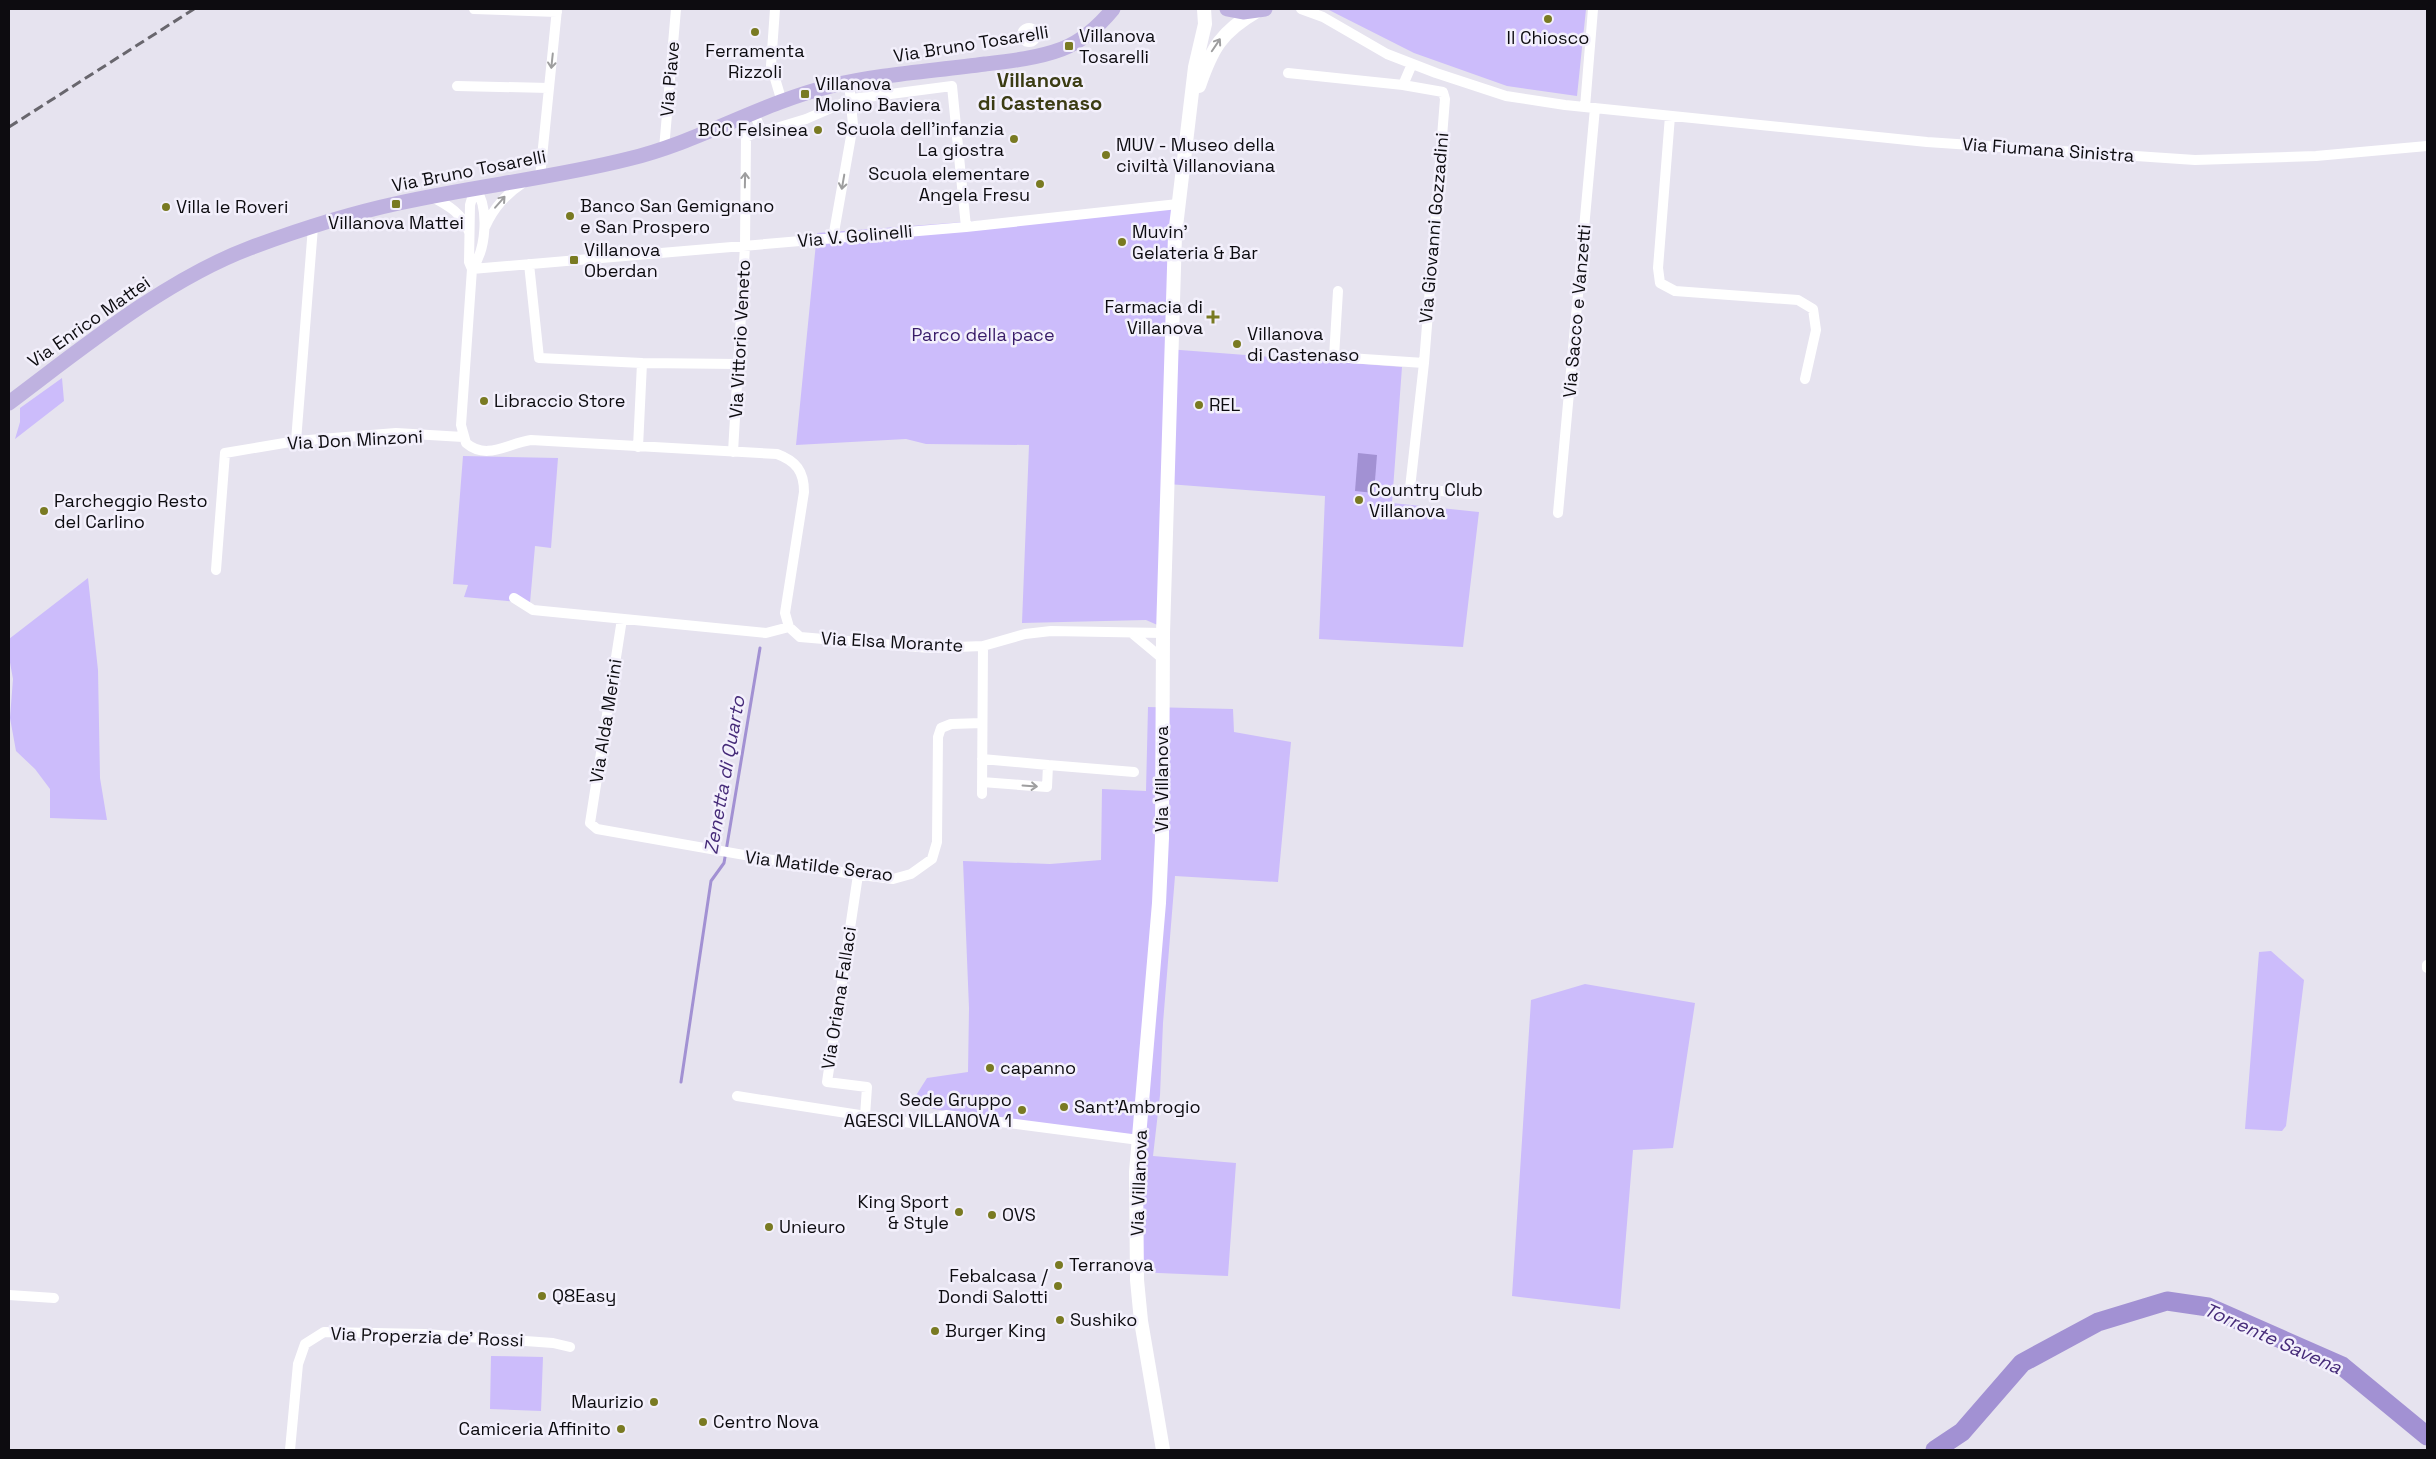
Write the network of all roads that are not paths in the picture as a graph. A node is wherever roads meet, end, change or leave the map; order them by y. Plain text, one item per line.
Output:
1 (474, 9) edge
2 (676, 9) edge
3 (775, 9) edge
4 (1113, 9) edge
5 (1204, 9) edge
6 (1227, 9) edge
7 (1301, 9) edge
8 (1593, 9) edge
9 (557, 10) edge
10 (1261, 10) edge
11 (1320, 13) edge
12 (1031, 42) dead end
13 (1035, 56) junction
14 (1412, 64) junction
15 (1288, 73) dead end
16 (850, 82) junction
17 (457, 86) dead end
18 (1403, 86) junction
19 (549, 88) junction
20 (852, 99) junction
21 (782, 102) junction
22 (1192, 106) junction
23 (1590, 108) junction
24 (754, 113) junction
25 (1670, 116) junction
26 (761, 130) junction
27 (746, 137) joint
28 (2427, 146) edge
29 (664, 149) junction
30 (534, 178) junction
31 (476, 188) junction
32 (431, 196) junction
33 (1178, 204) junction
34 (313, 227) junction
35 (966, 227) junction
36 (483, 233) junction
37 (469, 234) junction
38 (833, 238) junction
39 (745, 246) junction
40 (529, 264) junction
41 (472, 269) junction
42 (193, 274) joint
43 (1338, 291) dead end
44 (1295, 354) dead end
45 (1334, 357) junction
46 (642, 362) junction
47 (738, 364) junction
48 (1424, 364) junction
49 (1805, 379) dead end
50 (9, 403) edge
51 (463, 437) junction
52 (296, 441) junction
53 (638, 448) junction
54 (733, 452) junction
55 (1472, 494) dead end
56 (1558, 513) dead end
57 (216, 570) dead end
58 (514, 598) dead end
59 (622, 620) junction
60 (789, 627) junction
61 (1163, 633) junction
62 (1132, 634) junction
63 (983, 646) junction
64 (1163, 659) junction
65 (982, 723) junction
66 (982, 760) junction
67 (1048, 765) junction
68 (1134, 772) dead end
69 (982, 782) junction
70 (982, 794) dead end
71 (590, 823) joint
72 (858, 875) junction
73 (737, 1096) dead end
74 (865, 1116) junction
75 (1139, 1140) junction
76 (9, 1295) edge
77 (54, 1298) dead end
78 (570, 1347) dead end
79 (290, 1450) edge
80 (1163, 1450) edge

1 - 9 street
2 - 29 street, Via Piave
3 - 21 street
4 - 13 main road, Via Bruno Tosarelli
5 - 22 main road, Via Villanova
6 - 10 main road
7 - 11 street, Via Fiumana Sinistra
8 - 23 street, Via Sacco e Vanzetti
9 -> 19 street
22 -> 10 main road, Via Villanova
11 - 14 street, Via Fiumana Sinistra
12 - 13 street
13 - 16 main road, Via Bruno Tosarelli
14 - 18 street
14 - 23 street, Via Fiumana Sinistra
15 - 18 street
16 - 20 street
16 - 21 main road, Via Bruno Tosarelli
17 - 19 street
18 - 48 street, Via Giovanni Gozzadini
19 - 30 street
20 - 26 street, Via Bruno Tosarelli
20 - 35 street, Via Bruno Tosarelli
20 -> 38 street
21 - 24 main road, Via Bruno Tosarelli
22 - 33 main road, Via Villanova
23 - 25 street, Via Fiumana Sinistra
23 - 56 street, Via Sacco e Vanzetti
24 - 26 street
24 - 29 main road, Via Bruno Tosarelli
25 - 28 street, Via Fiumana Sinistra
25 - 49 street
26 - 27 street, Via Bruno Tosarelli
39 -> 27 street, Via Vittorio Veneto
29 - 30 main road, Via Bruno Tosarelli
30 - 31 main road, Via Bruno Tosarelli
36 -> 30 street
31 - 32 main road, Via Bruno Tosarelli
31 - 36 street
31 - 37 street
32 - 34 main road, Via Bruno Tosarelli
32 - 37 street
33 - 35 street, Via V. Golinelli
33 - 61 main road, Via Villanova
34 - 42 main road, Via Bruno Tosarelli
34 - 52 street
35 - 38 street, Via V. Golinelli
36 - 41 street
37 - 41 street
38 - 39 street, Via V. Golinelli
39 - 40 street, Via V. Golinelli
39 - 47 street, Via Vittorio Veneto
40 - 41 street, Via V. Golinelli
40 - 46 street
41 - 51 street
42 - 50 main road, Via Enrico Mattei
43 - 45 street
44 - 45 street
45 - 48 street
46 - 47 street
46 - 53 street
47 - 54 street, Via Vittorio Veneto
48 - 55 street, Via Giovanni Gozzadini
51 - 52 street, Via Don Minzoni
51 - 53 street
52 - 57 street, Via Don Minzoni
53 - 54 street
54 - 60 street
58 - 59 street
59 - 60 street
59 - 71 street, Via Alda Merini
60 - 63 street, Via Elsa Morante
61 - 62 street, Via Elsa Morante
61 - 64 main road, Via Villanova
62 - 63 street, Via Elsa Morante
62 - 64 street
63 - 65 street
64 - 75 main road, Via Villanova
65 - 66 street
65 - 72 street, Via Matilde Serao
66 - 67 street
66 - 69 street
67 - 68 street
69 -> 67 street
69 - 70 street
71 - 72 street, Via Matilde Serao
72 - 74 street, Via Oriana Fallaci
73 - 74 street
74 - 75 street
75 - 80 main road, Via Villanova
76 - 77 street
78 - 79 street, Via Properzia de' Rossi

